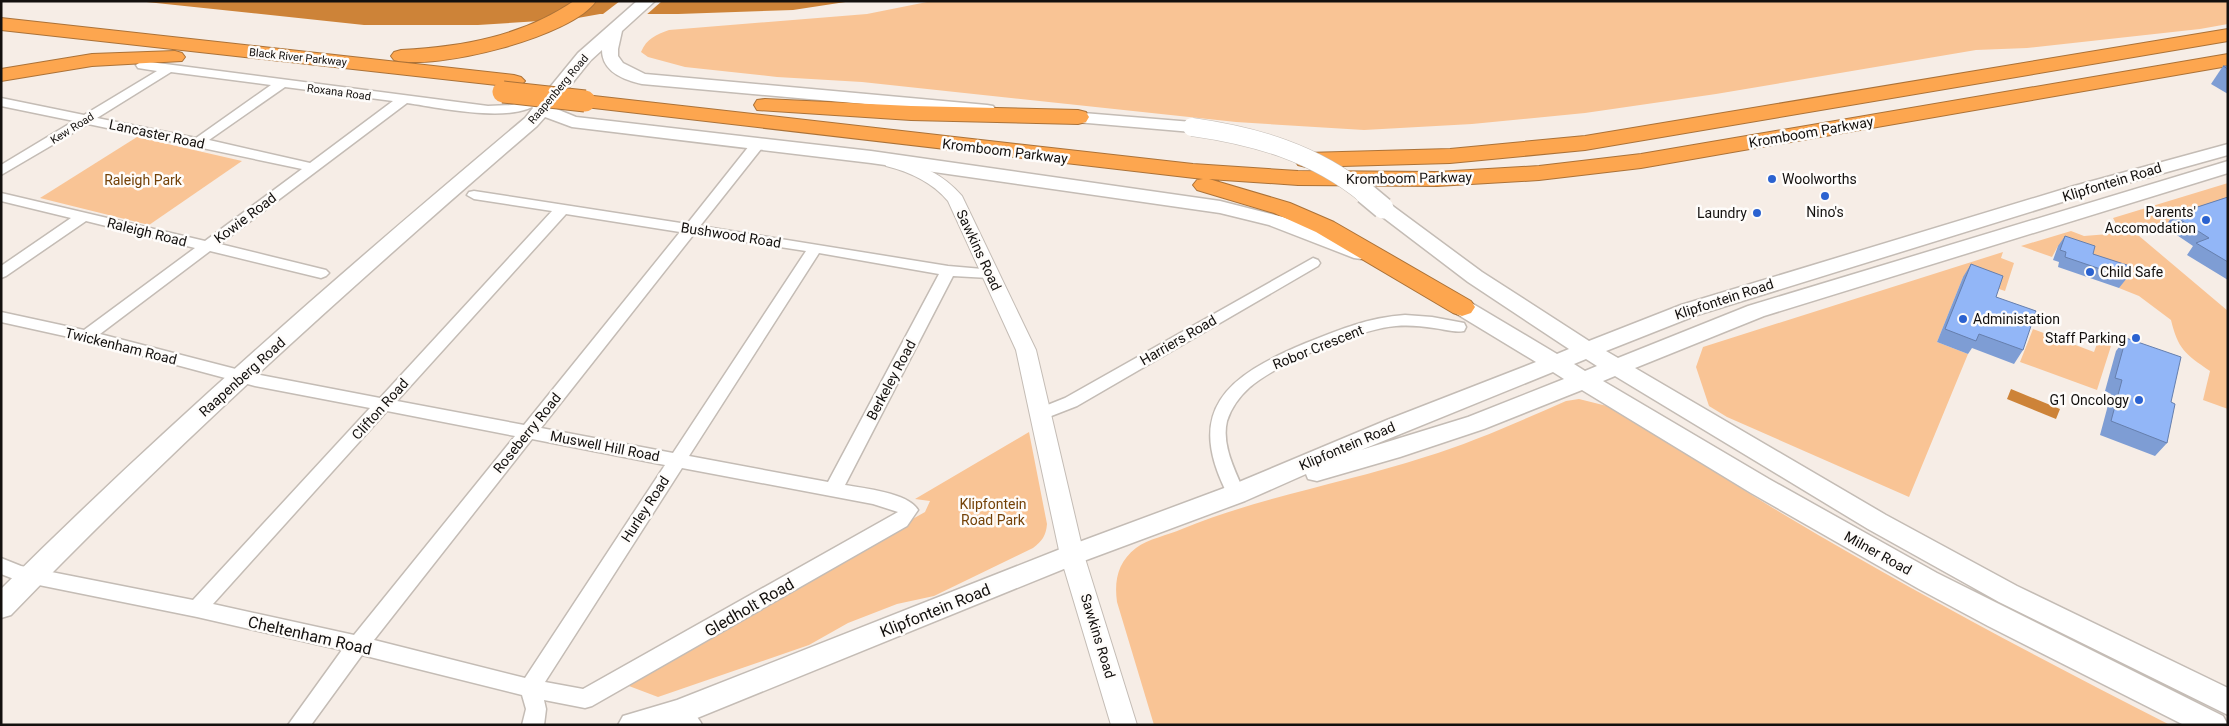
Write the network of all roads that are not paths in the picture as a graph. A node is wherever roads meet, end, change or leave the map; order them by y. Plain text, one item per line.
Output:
1 (588, 1) edge
2 (647, 1) edge
3 (623, 16) edge
4 (1, 24) edge
5 (1, 36) edge
6 (2228, 36) edge
7 (212, 48) junction
8 (186, 57) junction
9 (2228, 60) edge
10 (142, 65) dead end
11 (168, 69) junction
12 (1, 75) edge
13 (282, 84) junction
14 (508, 87) junction
15 (590, 96) junction
16 (403, 100) junction
17 (681, 100) junction
18 (1, 102) edge
19 (539, 104) junction
20 (1078, 117) junction
21 (86, 119) junction
22 (572, 122) junction
23 (520, 133) junction
24 (198, 142) junction
25 (758, 144) junction
26 (960, 145) junction
27 (2228, 149) edge
28 (491, 156) junction
29 (870, 157) junction
30 (2228, 167) edge
31 (312, 168) junction
32 (1, 171) edge
33 (474, 195) dead end
34 (1, 197) edge
35 (562, 209) junction
36 (84, 216) junction
37 (690, 229) junction
38 (207, 247) junction
39 (815, 248) junction
40 (1313, 263) dead end
41 (948, 271) junction
42 (1, 273) edge
43 (321, 273) dead end
44 (989, 273) junction
45 (1, 317) edge
46 (1460, 317) junction
47 (87, 336) junction
48 (1587, 349) junction
49 (1554, 362) junction
50 (1616, 366) junction
51 (241, 376) junction
52 (1584, 380) junction
53 (385, 404) junction
54 (1041, 414) junction
55 (528, 431) junction
56 (677, 460) junction
57 (833, 490) junction
58 (1236, 494) junction
59 (909, 510) joint
60 (1072, 555) junction
61 (1, 566) edge
62 (33, 574) junction
63 (1, 607) edge
64 (198, 609) junction
65 (358, 645) junction
66 (530, 688) junction
67 (585, 699) joint
68 (2228, 702) edge
69 (686, 718) edge
70 (298, 725) edge
71 (533, 725) edge
72 (633, 725) edge
73 (1124, 725) edge
74 (2213, 725) edge

1 - 7 highway
2 - 3 main road, Raapenberg Road
3 - 19 main road, Raapenberg Road
3 - 20 main road, Milner Road
4 - 7 highway, Black River Parkway
5 - 8 highway, Black River Parkway
6 - 17 highway, Kromboom Parkway
7 - 14 highway, Black River Parkway
8 - 12 highway
8 - 14 highway, Black River Parkway
9 - 26 highway, Kromboom Parkway
10 - 11 street, Roxana Road
11 - 13 street, Roxana Road
11 - 21 street, Kew Road
13 - 16 street, Roxana Road
13 - 24 street
14 - 15 highway, Black River Parkway, bridge
15 - 17 highway, Kromboom Parkway
15 - 26 highway, Kromboom Parkway
16 - 19 street, Roxana Road
16 - 31 street, Kowie Road
17 - 20 highway
18 - 21 street, Lancaster Road
19 - 22 main road, Sawkins Road
19 - 23 main road, Raapenberg Road
19 - 28 main road, Raapenberg Road
20 - 48 main road, Milner Road, bridge
21 - 24 street, Lancaster Road
21 - 32 street, Kew Road
22 - 23 main road
22 - 25 main road, Sawkins Road
23 - 28 main road, Raapenberg Road
24 - 31 street, Lancaster Road
25 - 29 main road, Sawkins Road
25 - 37 street, Roseberry Road
26 - 46 highway
27 - 48 main road, Klipfontein Road
28 - 51 main road, Raapenberg Road
29 - 44 street, Sawkins Road
29 - 46 main road, Milner Road
30 - 50 main road, Klipfontein Road
31 - 38 street, Kowie Road
33 - 35 street, Bushwood Road
34 - 36 street, Raleigh Road
35 - 37 street, Bushwood Road
35 - 53 street, Clifton Road
36 - 38 street, Raleigh Road
36 - 42 street
37 - 39 street, Bushwood Road
37 - 55 street, Roseberry Road
38 - 43 street, Raleigh Road
38 - 47 street, Kowie Road
39 - 41 street, Bushwood Road
39 - 56 street, Hurley Road
40 - 54 street, Harriers Road
41 - 44 street, Bushwood Road
41 - 57 street, Berkeley Road
44 - 54 street, Sawkins Road
45 - 47 street, Twickenham Road
46 - 49 main road, Milner Road
46 - 58 street, Robor Crescent
47 - 51 street, Twickenham Road
48 - 49 main road, Klipfontein Road
48 - 50 main road, Milner Road
49 - 52 main road, Milner Road
49 - 58 main road, Klipfontein Road
50 - 52 main road, Klipfontein Road
50 - 68 main road, Milner Road
51 - 53 street, Muswell Hill Road
51 - 62 main road, Raapenberg Road
52 - 58 main road, Klipfontein Road
52 - 74 main road, Milner Road
53 - 55 street, Muswell Hill Road
53 - 64 street, Clifton Road
54 - 60 street, Sawkins Road
55 - 56 street, Muswell Hill Road
55 - 65 street, Roseberry Road
56 - 57 street, Muswell Hill Road
56 - 66 street, Hurley Road
57 - 59 street, Muswell Hill Road
58 - 60 main road, Klipfontein Road
59 - 67 street, Gledholt Road
60 - 69 main road, Klipfontein Road
60 - 73 street, Sawkins Road
61 - 62 street, Cheltenham Road
62 - 63 main road, Raapenberg Road
62 - 64 street, Cheltenham Road
64 - 65 street, Cheltenham Road
65 - 66 street, Cheltenham Road
65 - 70 street, Roseberry Road
66 - 67 street, Cheltenham Road
66 - 71 street
69 - 72 main road, Klipfontein Road

